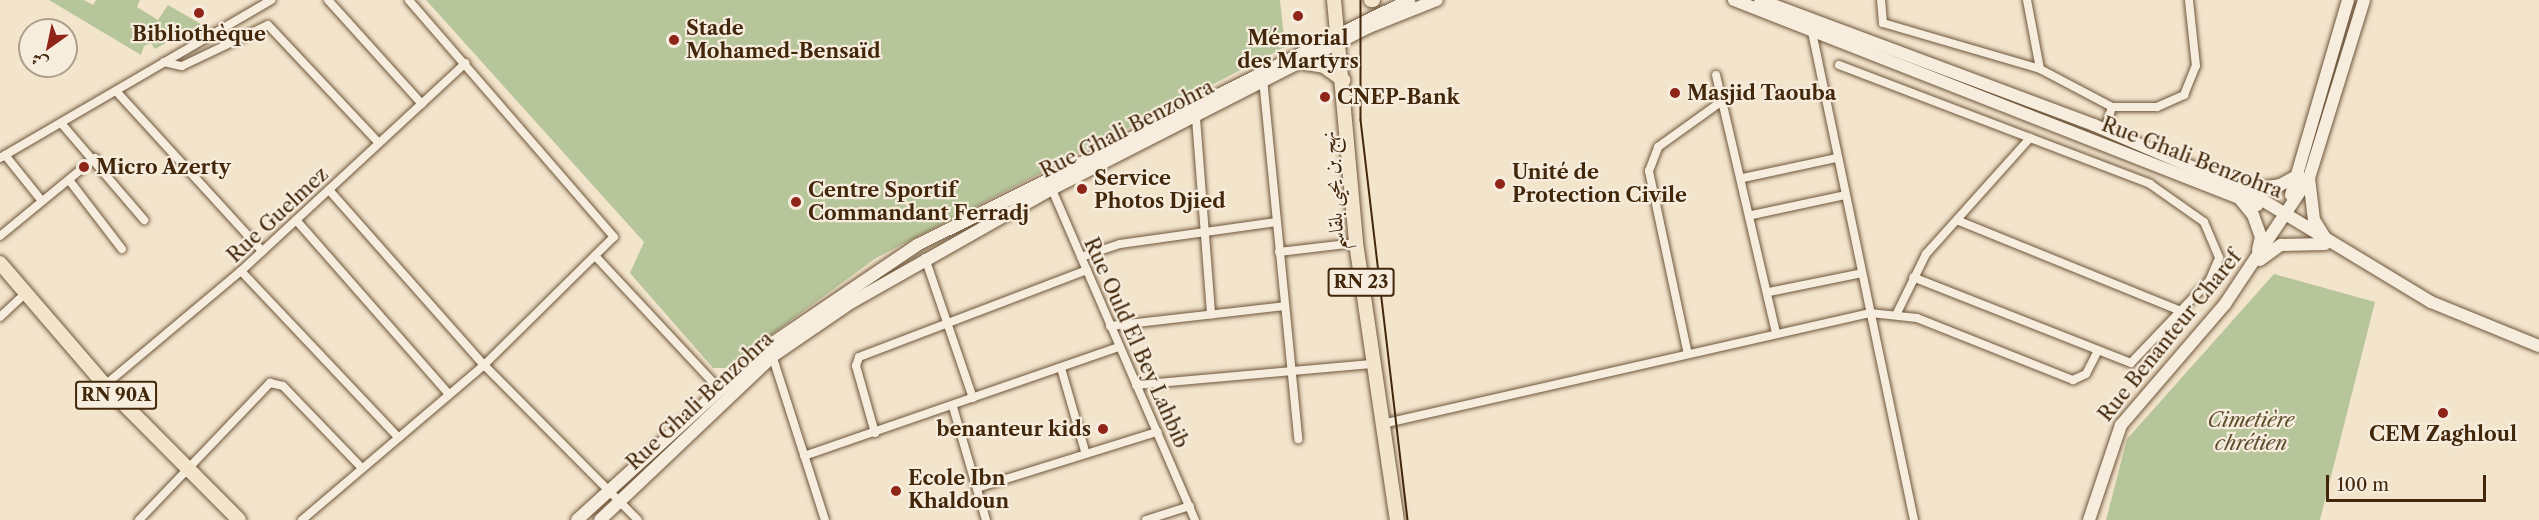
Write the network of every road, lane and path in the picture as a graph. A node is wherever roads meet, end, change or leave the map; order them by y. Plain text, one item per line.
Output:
1 (271, 0) edge
2 (328, 0) edge
3 (409, 0) edge
4 (1334, 0) edge
5 (1409, 0) edge
6 (1437, 0) edge
7 (1734, 0) edge
8 (1881, 0) edge
9 (2027, 0) edge
10 (2189, 0) edge
11 (2348, 0) edge
12 (2364, 0) edge
13 (1752, 1) edge
14 (1811, 23) junction
15 (1339, 37) junction
16 (164, 62) junction
17 (1300, 62) junction
18 (466, 63) junction
19 (1839, 65) dead end
20 (2040, 69) junction
21 (1262, 75) junction
22 (1716, 75) dead end
23 (1343, 80) junction
24 (116, 91) junction
25 (1722, 101) junction
26 (422, 104) junction
27 (2112, 107) junction
28 (1196, 118) junction
29 (61, 123) junction
30 (2105, 130) junction
31 (2030, 138) junction
32 (379, 144) junction
33 (3, 157) edge
34 (95, 158) junction
35 (1836, 158) junction
36 (2304, 176) junction
37 (1743, 178) junction
38 (69, 180) junction
39 (1049, 184) junction
40 (329, 190) junction
41 (2241, 194) junction
42 (1845, 195) junction
43 (42, 201) junction
44 (1752, 215) junction
45 (2283, 216) junction
46 (144, 220) dead end
47 (296, 220) junction
48 (1959, 221) junction
49 (1276, 222) junction
50 (1205, 233) junction
51 (0, 236) edge
52 (1356, 243) junction
53 (2329, 244) junction
54 (122, 249) dead end
55 (262, 251) junction
56 (1279, 252) junction
57 (1081, 257) junction
58 (597, 258) junction
59 (925, 258) junction
60 (0, 263) edge
61 (2255, 263) junction
62 (1087, 270) junction
63 (241, 271) junction
64 (1862, 273) junction
65 (1913, 277) junction
66 (1769, 292) junction
67 (26, 293) junction
68 (1284, 306) junction
69 (2182, 312) junction
70 (1870, 313) junction
71 (1897, 313) junction
72 (1211, 314) junction
73 (0, 317) edge
74 (946, 322) junction
75 (1110, 326) junction
76 (1776, 332) junction
77 (2539, 346) edge
78 (1119, 347) junction
79 (1687, 350) junction
80 (770, 351) junction
81 (2097, 352) junction
82 (1373, 364) junction
83 (484, 365) junction
84 (1061, 368) junction
85 (1292, 372) junction
86 (105, 385) junction
87 (1136, 385) junction
88 (719, 389) junction
89 (449, 394) junction
90 (973, 398) junction
91 (953, 407) junction
92 (1382, 424) junction
93 (1156, 432) junction
94 (875, 433) junction
95 (397, 436) junction
96 (1298, 439) dead end
97 (1085, 451) junction
98 (804, 456) junction
99 (361, 467) junction
100 (187, 469) junction
101 (977, 488) junction
102 (607, 493) junction
103 (619, 503) junction
104 (1190, 506) junction
105 (231, 517) edge
106 (139, 520) edge
107 (302, 520) edge
108 (577, 520) edge
109 (600, 520) edge
110 (638, 520) edge
111 (825, 520) edge
112 (986, 520) edge
113 (1146, 520) edge
114 (1195, 520) edge
115 (1397, 520) edge
116 (1914, 520) edge
117 (2089, 520) edge

1 - 16 street
2 - 26 street
3 - 18 street
4 - 15 main road, نهج بن يحيى بلقاسم / RN 23
5 - 15 main road, Rue Ghali Benzohra
6 - 15 main road, Rue Ghali Benzohra
7 - 13 main road, Rue Ghali Benzohra
8 - 20 street
9 - 20 street
10 - 27 street
11 - 36 main road, Rue Benanteur Charef
12 - 36 main road, Rue Benanteur Charef
13 - 14 main road, Rue Ghali Benzohra
14 - 30 main road, Rue Ghali Benzohra
14 - 35 street
14 - 41 main road, Rue Ghali Benzohra
15 - 17 main road, Rue Ghali Benzohra
15 - 21 main road, Rue Ghali Benzohra
15 - 23 main road, نهج بن يحيى بلقاسم / RN 23
16 - 24 street
16 - 32 street
17 - 21 main road, Rue Ghali Benzohra
17 - 23 main road
18 - 26 street, Rue Guelmez
18 - 58 street
19 - 31 street
20 - 27 street
21 - 28 main road, Rue Ghali Benzohra
21 - 39 main road, Rue Ghali Benzohra
21 - 49 street
22 - 25 street
23 - 52 main road, نهج بن يحيى بلقاسم / RN 23
24 - 29 street
24 - 55 street
25 - 37 street
25 - 79 street
26 - 32 street, Rue Guelmez
27 - 30 street
28 - 39 main road, Rue Ghali Benzohra
28 - 50 street
29 - 33 street
29 - 34 street
30 - 41 main road, Rue Ghali Benzohra
31 - 48 street
31 - 69 street
32 - 40 street, Rue Guelmez
33 - 43 street
34 - 38 street
34 - 46 street
35 - 37 street
35 - 42 street
36 - 41 main road
36 - 45 main road, Rue Benanteur Charef
36 - 53 main road
37 - 44 street
38 - 43 street
38 - 54 street
39 - 57 street, Rue Ould El Bey Lahbib
39 - 59 main road, Rue Ghali Benzohra
39 - 80 main road, Rue Ghali Benzohra
40 - 47 street, Rue Guelmez
40 - 83 street
41 - 45 main road, Rue Ghali Benzohra
41 - 61 main road
42 - 44 street
42 - 64 street
43 - 51 street
44 - 66 street
45 - 53 main road, Rue Ghali Benzohra
45 - 61 main road, Rue Benanteur Charef
47 - 55 street, Rue Guelmez
47 - 89 street
48 - 65 street
48 - 69 street
49 - 50 street
49 - 56 street
50 - 57 street
50 - 72 street
52 - 56 street
52 - 82 main road, نهج بن يحيى بلقاسم / RN 23
53 - 61 main road
53 - 77 main road, Rue Ghali Benzohra
55 - 63 street, Rue Guelmez
56 - 68 street
57 - 62 street, Rue Ould El Bey Lahbib
58 - 83 street
58 - 88 street
59 - 74 street
59 - 80 main road, Rue Ghali Benzohra
60 - 67 main road, RN 90A
61 - 117 main road, Rue Benanteur Charef
62 - 74 street
62 - 75 street, Rue Ould El Bey Lahbib
63 - 86 street, Rue Guelmez
63 - 95 street
64 - 66 street
64 - 70 street
65 - 71 street
65 - 81 street
66 - 76 street
67 - 73 street
67 - 86 main road, RN 90A
68 - 72 street
68 - 85 street
69 - 81 street
70 - 71 street
70 - 76 street
70 - 116 street
71 - 81 street
72 - 75 street
74 - 90 street
74 - 94 street
75 - 78 street, Rue Ould El Bey Lahbib
76 - 79 street
78 - 84 street
78 - 87 street, Rue Ould El Bey Lahbib
79 - 92 street
80 - 88 main road, Rue Ghali Benzohra
80 - 98 street
80 - 103 main road, Rue Ghali Benzohra
82 - 85 street
82 - 92 main road, نهج بن يحيى بلقاسم / RN 23
83 - 89 street
83 - 102 street
84 - 90 street
84 - 97 street
85 - 87 street
85 - 96 street
86 - 100 main road, RN 90A
87 - 93 street, Rue Ould El Bey Lahbib
88 - 102 main road, Rue Ghali Benzohra
89 - 95 street
90 - 91 street
91 - 94 street
91 - 101 street
92 - 115 main road, نهج بن يحيى بلقاسم / RN 23
93 - 97 street
93 - 104 street, Rue Ould El Bey Lahbib
94 - 98 street
95 - 99 street
97 - 101 street
98 - 111 street
99 - 100 street
99 - 107 street
100 - 105 main road, RN 90A
100 - 106 street
101 - 112 street
102 - 103 street
102 - 108 main road, Rue Ghali Benzohra
103 - 109 main road, Rue Ghali Benzohra
103 - 110 street
104 - 113 street
104 - 114 street, Rue Ould El Bey Lahbib

